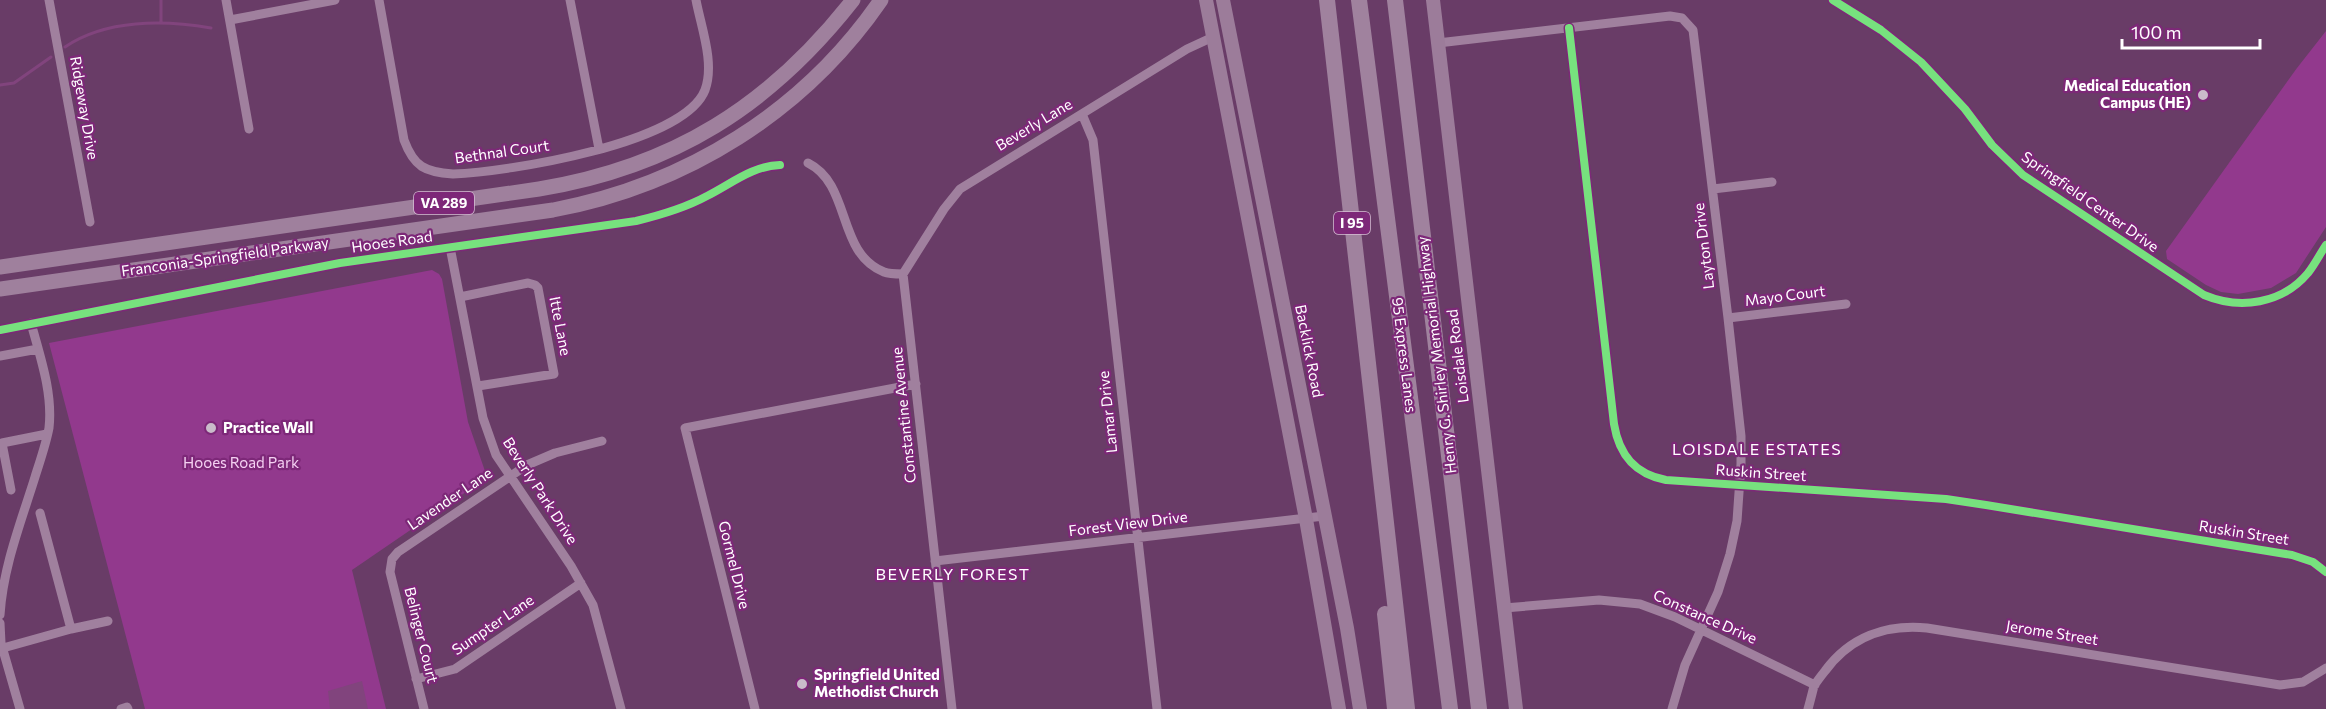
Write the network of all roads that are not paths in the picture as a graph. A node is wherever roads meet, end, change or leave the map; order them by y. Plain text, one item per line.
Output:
1 (49, 0) edge
2 (226, 0) edge
3 (335, 0) edge
4 (379, 0) edge
5 (570, 0) edge
6 (696, 0) edge
7 (853, 0) edge
8 (881, 0) edge
9 (894, 0) edge
10 (1206, 0) edge
11 (1223, 0) edge
12 (1327, 0) edge
13 (1359, 0) edge
14 (1369, 0) edge
15 (1395, 0) edge
16 (1400, 0) edge
17 (1433, 0) edge
18 (1833, 0) edge
19 (230, 20) junction
20 (864, 23) junction
21 (1569, 28) junction
22 (1213, 37) junction
23 (1400, 38) junction
24 (1438, 43) junction
25 (1370, 84) junction
26 (1082, 114) junction
27 (249, 129) dead end
28 (599, 149) junction
29 (808, 163) dead end
30 (780, 165) dead end
31 (1772, 182) dead end
32 (1713, 189) junction
33 (90, 222) dead end
34 (2326, 245) edge
35 (450, 247) junction
36 (0, 267) edge
37 (903, 274) junction
38 (0, 289) edge
39 (460, 297) junction
40 (1846, 304) dead end
41 (1728, 318) junction
42 (31, 323) junction
43 (0, 330) edge
44 (38, 349) junction
45 (0, 356) edge
46 (916, 384) junction
47 (478, 386) junction
48 (47, 434) junction
49 (602, 441) dead end
50 (1, 444) edge
51 (510, 476) junction
52 (1740, 485) junction
53 (11, 490) dead end
54 (1384, 505) junction
55 (40, 513) dead end
56 (1324, 516) junction
57 (1306, 519) junction
58 (1138, 538) junction
59 (935, 561) junction
60 (390, 567) joint
61 (2326, 572) edge
62 (581, 583) junction
63 (1504, 608) junction
64 (0, 615) edge
65 (108, 621) dead end
66 (0, 623) edge
67 (71, 629) junction
68 (1702, 629) junction
69 (3, 648) junction
70 (2326, 668) edge
71 (416, 679) junction
72 (1815, 684) junction
73 (20, 709) edge
74 (121, 709) edge
75 (128, 709) edge
76 (424, 709) edge
77 (621, 709) edge
78 (755, 709) edge
79 (952, 709) edge
80 (1157, 709) edge
81 (1339, 709) edge
82 (1360, 709) edge
83 (1395, 709) edge
84 (1407, 709) edge
85 (1450, 709) edge
86 (1479, 709) edge
87 (1516, 709) edge
88 (1672, 709) edge
89 (1808, 709) edge

1 - 33 street, Ridgeway Drive
2 - 19 street
3 - 19 street
4 - 28 street, Bethnal Court
5 - 28 street
6 - 28 street, Bethnal Court
7 - 36 main road, Franconia-Springfield Parkway / VA 289
8 - 20 main road, Franconia-Springfield Parkway / VA 289
9 - 20 main road
10 - 22 main road
11 - 56 main road, Backlick Road
12 - 54 highway, I 95
13 - 25 highway, 95 Express Lanes
14 - 25 highway
15 - 23 highway, Henry G. Shirley Memorial Highway
16 - 23 highway
17 - 24 main road, Loisdale Road
18 - 34 street, Springfield Center Drive
19 - 27 street
20 - 38 main road, Franconia-Springfield Parkway / VA 289
21 - 24 street, Layton Drive
21 - 32 street, Layton Drive
21 - 52 street, Ruskin Street
22 - 26 street, Beverly Lane
22 - 57 main road
23 - 86 highway, Henry G. Shirley Memorial Highway
24 - 63 main road, Loisdale Road
25 - 85 highway, 95 Express Lanes
26 - 37 street, Beverly Lane
26 - 58 street, Lamar Drive
29 - 37 street
30 - 35 street, Hooes Road
31 - 32 street
32 - 41 street, Layton Drive
35 - 39 street, Beverly Park Drive
35 - 42 street, Hooes Road
37 - 46 street, Constantine Avenue
39 - 47 street, Beverly Park Drive
39 - 47 street, Itte Lane
40 - 41 street, Mayo Court
41 - 52 street, Layton Drive
42 - 43 street, Hooes Road
42 - 44 street
44 - 45 street
44 - 48 street
46 - 59 street, Constantine Avenue
46 - 78 street, Gormel Drive
47 - 51 street, Beverly Park Drive
48 - 50 street
48 - 64 street
49 - 51 street, Lavender Lane
50 - 53 street
51 - 60 street, Lavender Lane
51 - 62 street, Beverly Park Drive
52 - 61 street, Ruskin Street
52 - 68 street, Layton Drive
54 - 83 highway
54 - 84 highway, I 95
55 - 67 street
56 - 57 street, Forest View Drive
56 - 82 main road, Backlick Road
57 - 58 street, Forest View Drive
57 - 81 main road
58 - 59 street, Forest View Drive
58 - 80 street, Lamar Drive
59 - 79 street, Constantine Avenue
60 - 71 street, Belinger Court
62 - 71 street, Sumpter Lane
62 - 77 street, Beverly Park Drive
63 - 68 street, Constance Drive
63 - 87 main road, Loisdale Road
65 - 67 street
66 - 69 street
67 - 69 street
68 - 72 street, Constance Drive
68 - 88 street, Layton Drive
69 - 73 street
70 - 72 street, Jerome Street
71 - 76 street, Belinger Court
72 - 89 street, Jerome Street
74 - 75 street

